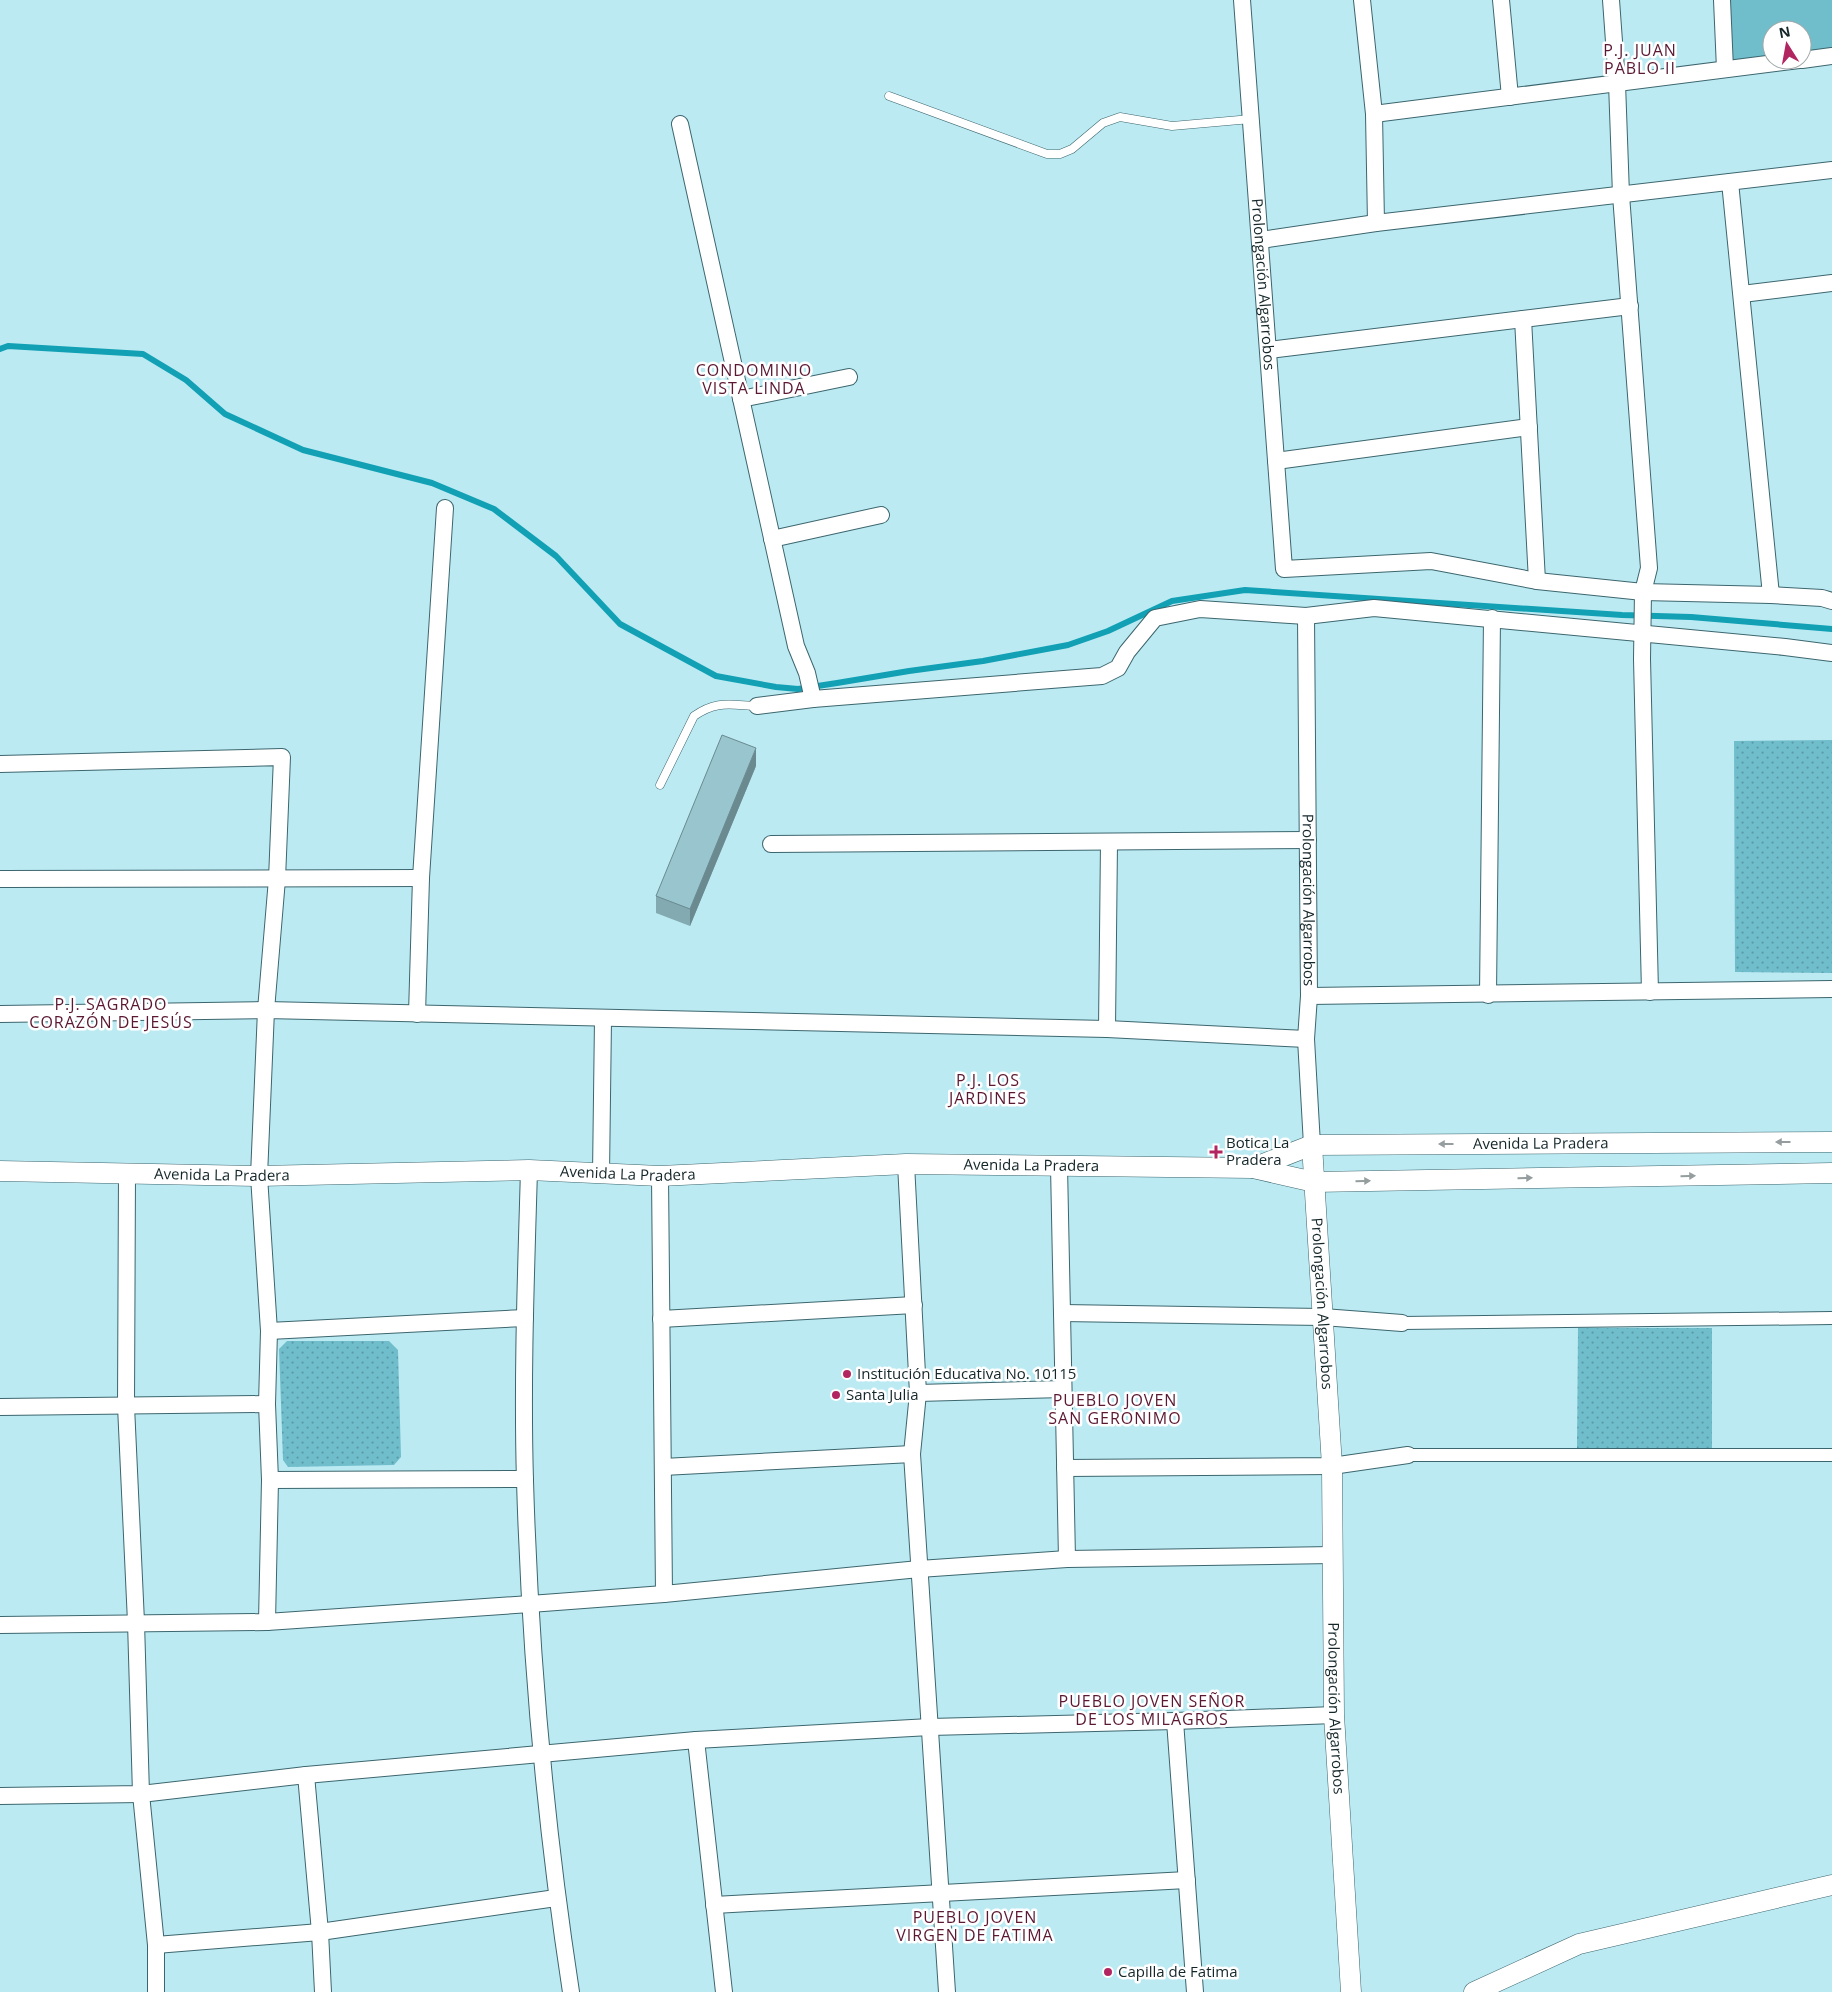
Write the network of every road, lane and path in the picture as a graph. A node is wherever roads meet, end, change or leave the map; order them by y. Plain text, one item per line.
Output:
1 (1242, 0) edge
2 (1362, 0) edge
3 (1501, 0) edge
4 (1611, 0) edge
5 (1722, 0) edge
6 (1832, 56) edge
7 (1812, 58) edge
8 (1762, 65) edge
9 (1725, 69) junction
10 (1617, 83) junction
11 (890, 96) dead end
12 (1510, 97) junction
13 (1374, 114) junction
14 (1251, 119) junction
15 (680, 124) dead end
16 (1832, 170) edge
17 (1730, 182) junction
18 (1621, 195) junction
19 (1376, 223) junction
20 (1261, 240) junction
21 (1832, 284) edge
22 (1742, 294) junction
23 (1630, 306) junction
24 (1523, 319) junction
25 (1269, 350) junction
26 (849, 377) dead end
27 (741, 399) junction
28 (1529, 427) junction
29 (1276, 462) junction
30 (445, 508) dead end
31 (881, 515) dead end
32 (772, 539) junction
33 (1538, 581) junction
34 (1771, 595) junction
35 (1642, 596) junction
36 (1832, 602) edge
37 (1306, 616) junction
38 (1492, 618) junction
39 (1642, 629) junction
40 (1832, 653) edge
41 (811, 691) junction
42 (757, 706) joint
43 (0, 764) edge
44 (660, 785) dead end
45 (1308, 840) junction
46 (1109, 842) junction
47 (771, 844) dead end
48 (421, 878) junction
49 (0, 879) edge
50 (278, 879) junction
51 (1832, 989) edge
52 (1650, 992) junction
53 (1488, 995) junction
54 (1310, 996) junction
55 (266, 1010) junction
56 (0, 1014) edge
57 (418, 1014) junction
58 (603, 1019) junction
59 (1107, 1029) junction
60 (1306, 1039) junction
61 (1832, 1142) edge
62 (1312, 1145) junction
63 (906, 1164) junction
64 (1059, 1166) junction
65 (1253, 1168) junction
66 (529, 1170) junction
67 (0, 1171) edge
68 (127, 1172) junction
69 (1832, 1173) edge
70 (601, 1174) junction
71 (259, 1176) junction
72 (660, 1176) junction
73 (1314, 1182) junction
74 (914, 1304) junction
75 (1062, 1313) junction
76 (1323, 1317) junction
77 (525, 1318) junction
78 (1832, 1318) edge
79 (661, 1319) junction
80 (1402, 1323) joint
81 (269, 1331) junction
82 (1063, 1389) junction
83 (918, 1392) junction
84 (267, 1404) junction
85 (126, 1406) junction
86 (0, 1407) edge
87 (912, 1454) junction
88 (1408, 1454) joint
89 (1832, 1455) edge
90 (1332, 1466) junction
91 (663, 1467) junction
92 (1065, 1468) junction
93 (525, 1479) junction
94 (270, 1480) junction
95 (1333, 1556) junction
96 (1067, 1559) junction
97 (919, 1569) junction
98 (664, 1594) junction
99 (530, 1604) junction
100 (136, 1622) junction
101 (267, 1622) junction
102 (0, 1625) edge
103 (1334, 1715) junction
104 (1175, 1721) junction
105 (930, 1727) junction
106 (696, 1740) junction
107 (542, 1755) junction
108 (306, 1775) junction
109 (141, 1794) junction
110 (0, 1796) edge
111 (1187, 1880) junction
112 (1832, 1885) edge
113 (941, 1894) junction
114 (556, 1898) junction
115 (714, 1906) junction
116 (320, 1932) junction
117 (156, 1945) junction
118 (1479, 1991) edge
119 (156, 1992) edge
120 (323, 1992) edge
121 (571, 1992) edge
122 (724, 1992) edge
123 (947, 1992) edge
124 (1195, 1992) edge
125 (1351, 1992) edge

1 - 14 street, Prolongación Algarrobos
2 - 13 street
3 - 12 street
4 - 10 street
5 - 9 street
6 - 7 street
8 - 9 street
9 - 10 street
10 - 12 street
10 - 18 street
11 - 14 lane
12 - 13 street
13 - 19 street
14 - 20 street, Prolongación Algarrobos
15 - 27 street
16 - 17 street
17 - 18 street
17 - 22 street
18 - 19 street
18 - 23 street
19 - 20 street
20 - 25 street, Prolongación Algarrobos
21 - 22 street
22 - 34 street
23 - 24 street
23 - 35 street
24 - 25 street
24 - 28 street
25 - 29 street, Prolongación Algarrobos
26 - 27 street
27 - 32 street
28 - 29 street
28 - 33 street
29 - 33 street, Prolongación Algarrobos
30 - 48 street
31 - 32 street
32 - 41 street
33 - 35 street
34 - 35 street
34 - 36 street
35 - 39 street
37 - 38 street
37 - 41 street
37 - 45 street, Prolongación Algarrobos
38 - 39 street
38 - 53 street
39 - 40 street
39 - 52 street
41 - 42 street
42 - 44 lane
43 - 50 street
45 - 46 street
45 - 54 street, Prolongación Algarrobos
46 - 47 street
46 - 59 street
48 - 50 street
48 - 57 street
49 - 50 street
50 - 55 street
51 - 52 street
52 - 53 street
53 - 54 street
54 - 60 street, Prolongación Algarrobos
55 - 56 street
55 - 57 street
55 - 71 street
57 - 58 street
58 - 59 street
58 - 70 street
59 - 60 street
60 - 62 street, Prolongación Algarrobos
61 -> 62 street, Avenida La Pradera
62 - 65 street, Avenida La Pradera
62 - 73 street, Prolongación Algarrobos
63 - 64 street, Avenida La Pradera
63 - 72 street, Avenida La Pradera
63 - 74 street
64 - 65 street, Avenida La Pradera
64 - 75 street
65 - 73 street, Avenida La Pradera
66 - 70 street, Avenida La Pradera
66 - 71 street, Avenida La Pradera
66 - 77 street
67 - 68 street, Avenida La Pradera
68 - 71 street, Avenida La Pradera
68 - 85 street
73 -> 69 street, Avenida La Pradera
70 - 72 street, Avenida La Pradera
71 - 81 street
72 - 79 street
73 - 76 street, Prolongación Algarrobos
74 - 79 street
74 - 83 street
75 - 76 street
75 - 82 street
76 - 80 street
76 - 90 street, Prolongación Algarrobos
77 - 81 street
77 - 93 street
78 - 80 street
79 - 91 street
81 - 84 street
82 - 83 street
82 - 92 street
83 - 87 street
84 - 85 street
84 - 94 street
85 - 86 street
85 - 100 street
87 - 91 street
87 - 97 street
88 - 89 street
88 - 90 street
90 - 92 street
90 - 95 street, Prolongación Algarrobos
91 - 98 street
92 - 96 street
93 - 94 street
93 - 99 street
94 - 101 street
95 - 96 street
95 - 103 street, Prolongación Algarrobos
96 - 97 street
97 - 98 street
97 - 105 street
98 - 99 street
99 - 101 street
99 - 107 street
100 - 101 street
100 - 102 street
100 - 109 street
103 - 104 street
103 - 125 street, Prolongación Algarrobos
104 - 105 street
104 - 111 street
105 - 106 street
105 - 113 street
106 - 107 street
106 - 115 street
107 - 108 street
107 - 114 street
108 - 109 street
108 - 116 street
109 - 110 street
109 - 117 street
111 - 113 street
111 - 124 street
112 - 118 street
113 - 115 street
113 - 123 street
114 - 116 street
114 - 121 street
115 - 122 street
116 - 117 street
116 - 120 street
117 - 119 street

